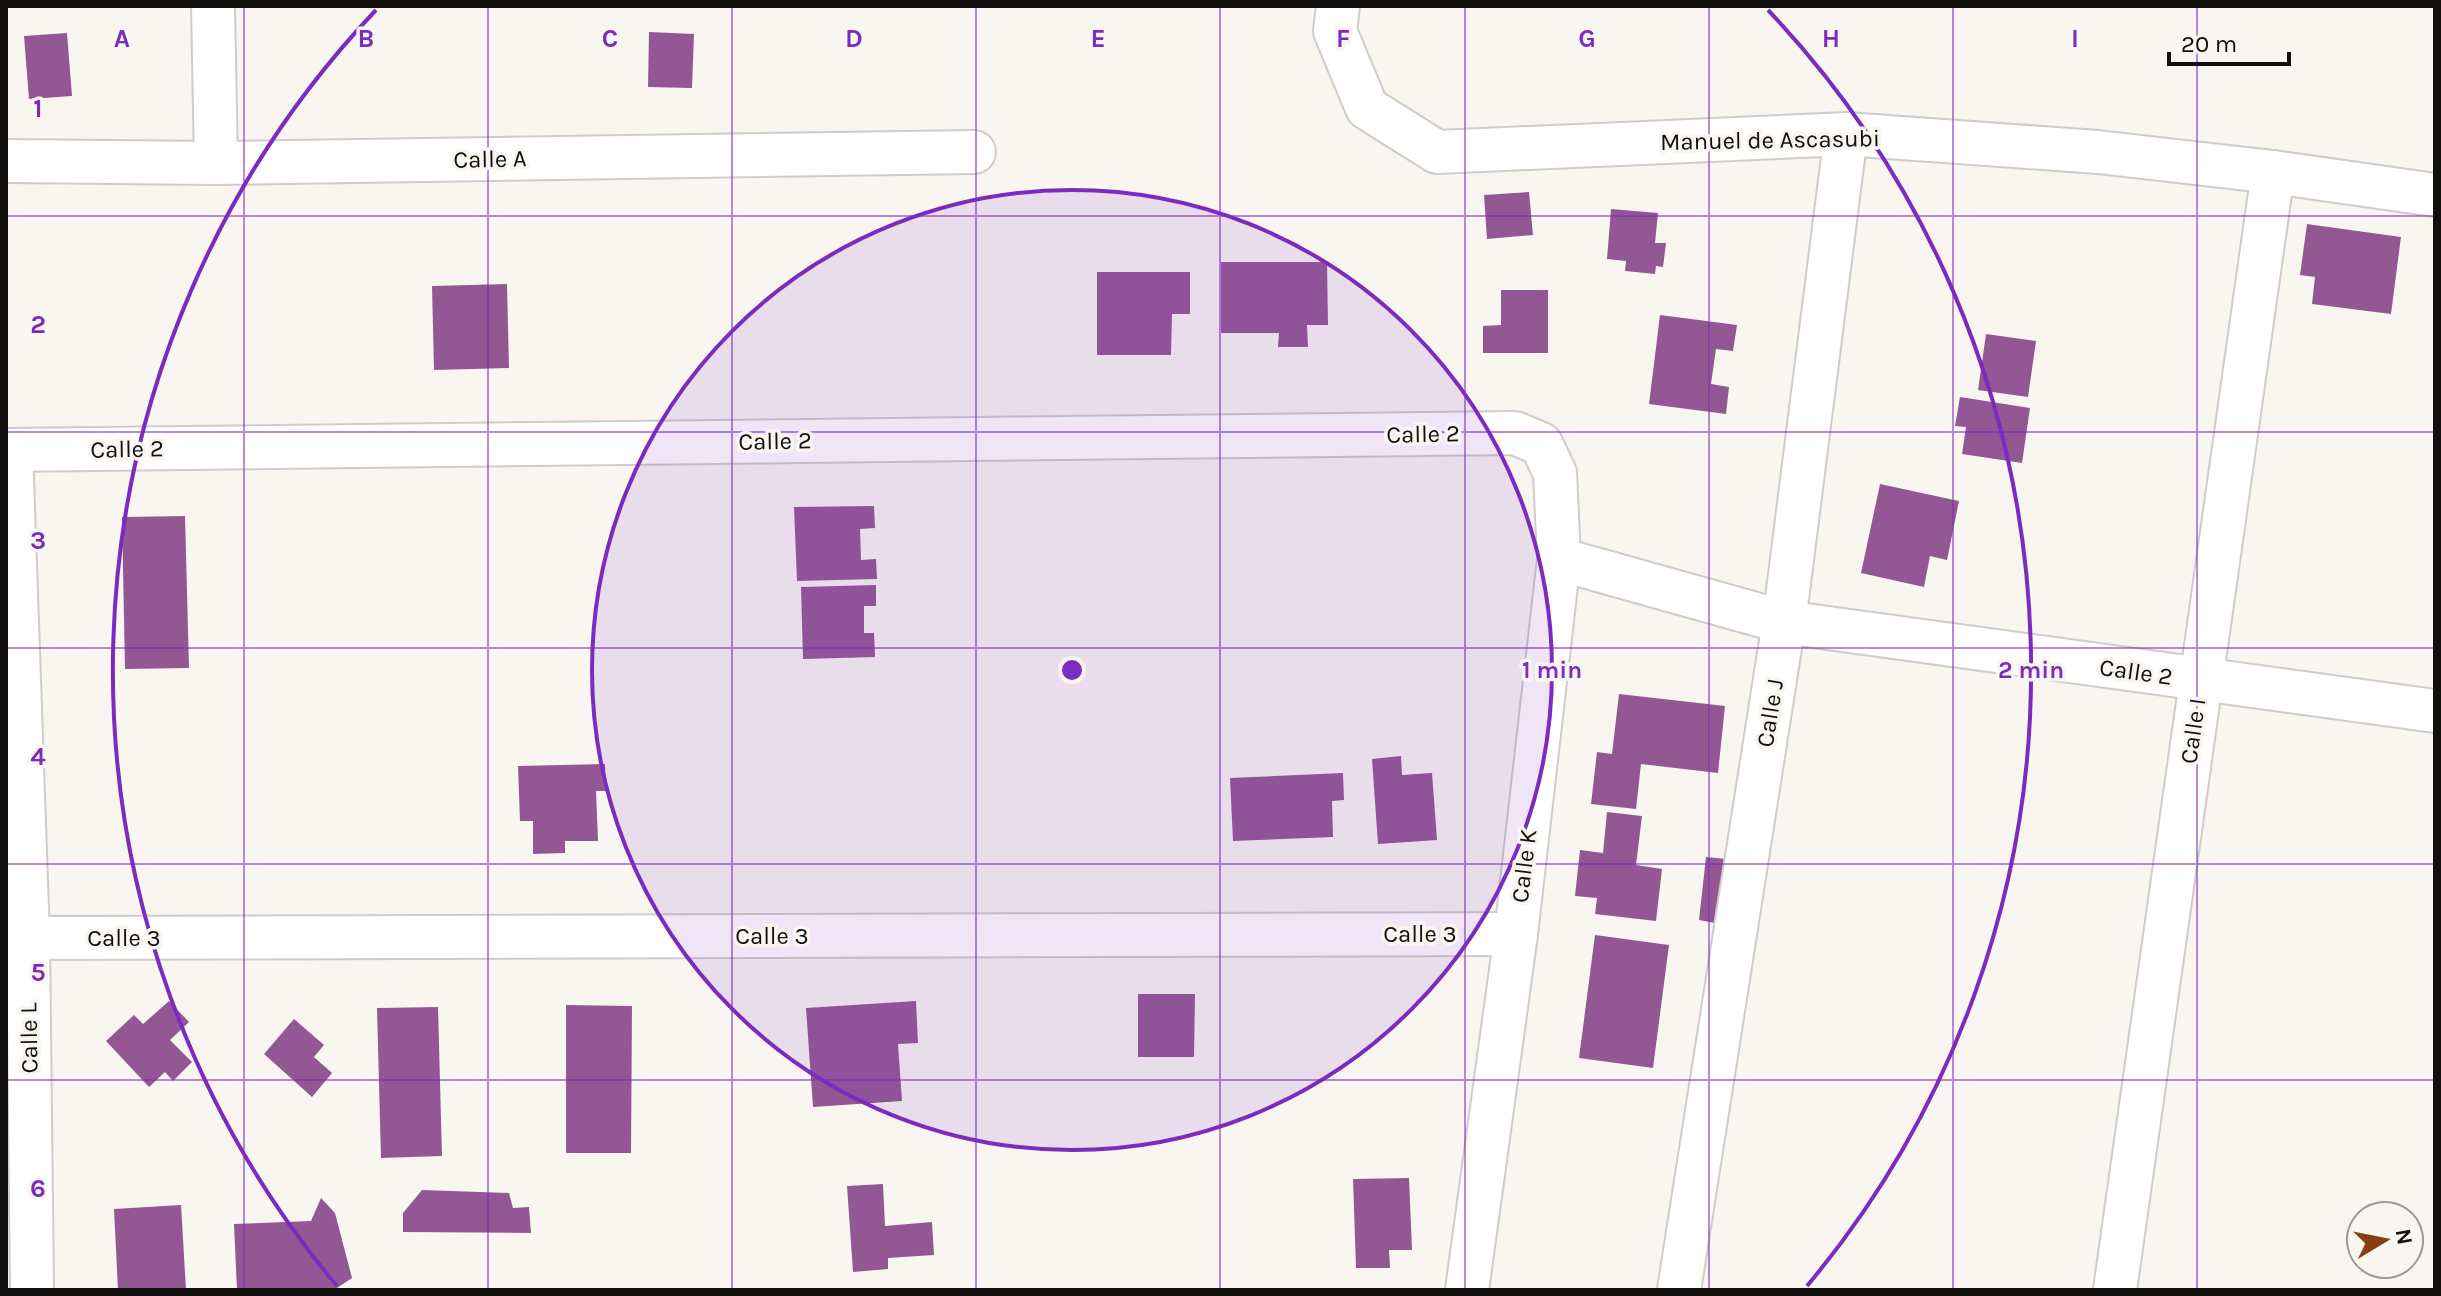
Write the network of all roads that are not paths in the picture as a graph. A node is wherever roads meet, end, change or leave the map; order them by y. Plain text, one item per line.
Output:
1 (213, 6) edge
2 (1338, 6) edge
3 (1846, 134) junction
4 (974, 152) dead end
5 (6, 161) edge
6 (216, 163) junction
7 (2273, 172) junction
8 (2435, 195) edge
9 (1541, 444) joint
10 (8, 450) edge
11 (1559, 559) junction
12 (1784, 622) junction
13 (2200, 681) junction
14 (2435, 711) edge
15 (1516, 934) junction
16 (28, 938) junction
17 (32, 1290) edge
18 (1467, 1290) edge
19 (1679, 1290) edge
20 (2115, 1290) edge

1 - 6 street
2 - 3 street, Manuel de Ascasubi
3 - 7 street, Manuel de Ascasubi
3 - 12 street, Calle J
4 - 6 street, Calle A
5 - 6 street, Calle A
7 - 8 street, Manuel de Ascasubi
7 - 13 street, Calle I
9 - 10 street, Calle 2
9 - 11 street, Calle K
10 - 16 street, Calle L
11 - 12 street, Calle 2
11 - 15 street, Calle K
12 - 13 street, Calle 2
12 - 19 street, Calle J
13 - 14 street, Calle 2
13 - 20 street, Calle I
15 - 16 street, Calle 3
15 - 18 street, Calle K
16 - 17 street, Calle L

